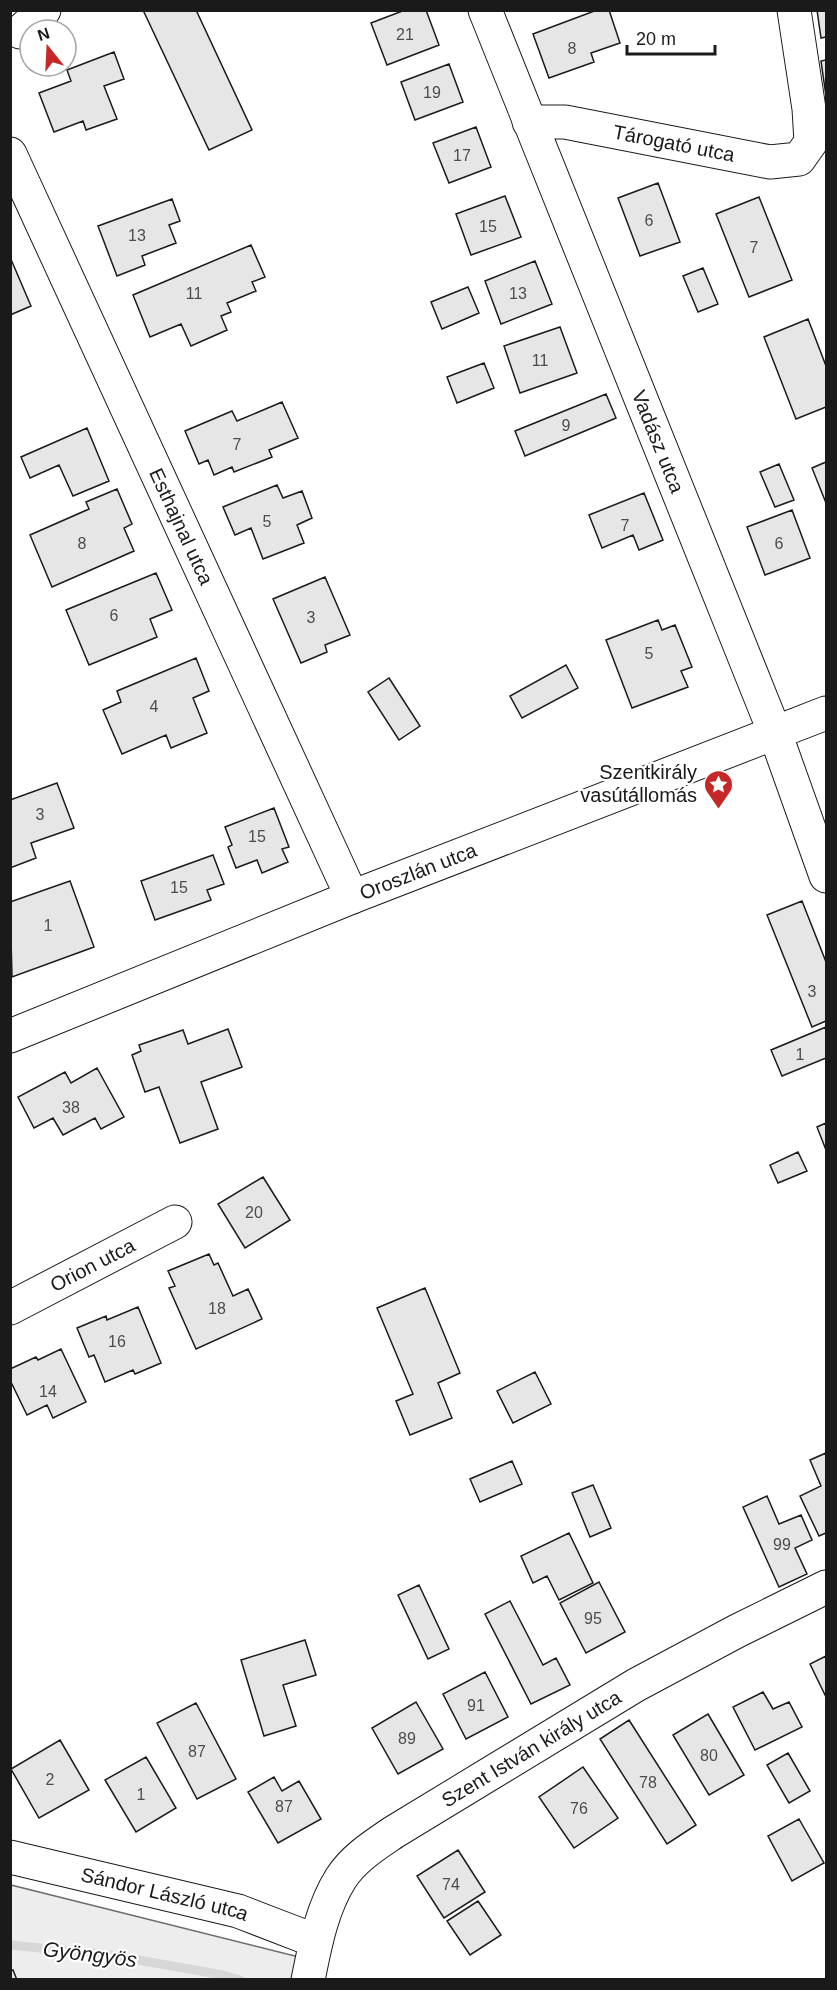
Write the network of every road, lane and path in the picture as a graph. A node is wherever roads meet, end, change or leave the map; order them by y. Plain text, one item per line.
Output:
1 (485, 10) edge
2 (794, 10) edge
3 (529, 122) junction
4 (10, 154) edge
5 (826, 713) edge
6 (775, 734) junction
7 (826, 876) edge
8 (352, 897) junction
9 (10, 1036) edge
10 (175, 1222) dead end
11 (10, 1308) edge
12 (826, 1587) edge
13 (10, 1857) edge
14 (316, 1941) junction
15 (308, 1980) edge

1 - 3 street, Vadász utca
2 - 3 street, Tárogató utca
3 - 6 street, Vadász utca
4 - 8 street, Esthajnal utca
5 - 6 street, Oroszlán utca
6 - 7 street, Vadász utca
6 - 8 street, Oroszlán utca
8 - 9 street, Oroszlán utca
10 - 11 street, Orion utca
12 - 14 street, Szent István király utca
13 - 14 street, Sándor László utca
14 - 15 street, Szent István király utca

